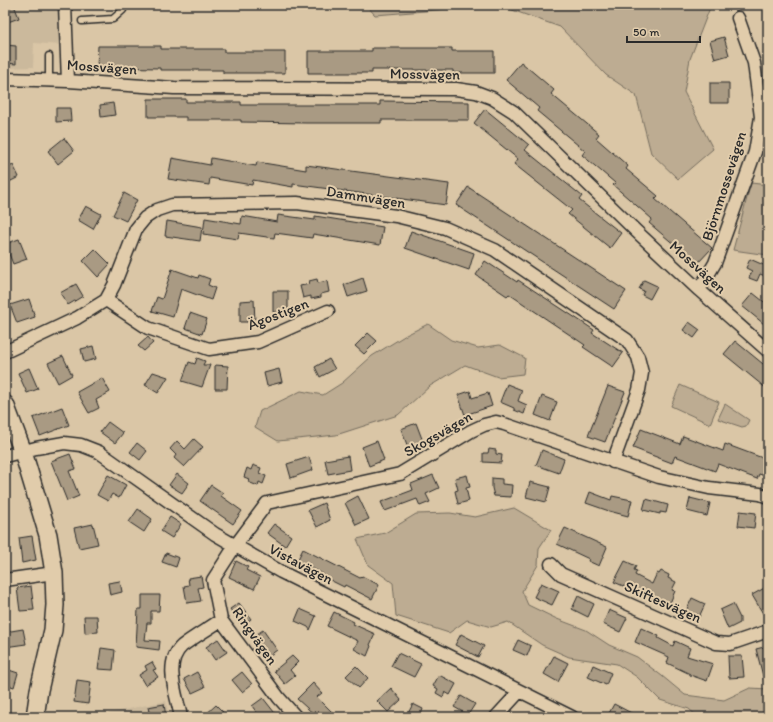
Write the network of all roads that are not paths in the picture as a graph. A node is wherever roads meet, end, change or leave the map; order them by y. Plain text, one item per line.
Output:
1 (65, 5) edge
2 (123, 5) edge
3 (738, 18) dead end
4 (82, 21) dead end
5 (49, 56) dead end
6 (5, 79) edge
7 (49, 80) junction
8 (68, 81) junction
9 (699, 290) junction
10 (106, 300) junction
11 (328, 311) dead end
12 (768, 351) edge
13 (5, 352) edge
14 (5, 404) edge
15 (23, 452) junction
16 (5, 456) edge
17 (613, 462) junction
18 (768, 497) edge
19 (235, 546) junction
20 (551, 564) dead end
21 (54, 573) junction
22 (5, 580) edge
23 (221, 620) junction
24 (768, 631) edge
25 (519, 692) junction
26 (35, 717) edge
27 (181, 717) edge
28 (296, 717) edge
29 (496, 717) edge
30 (572, 717) edge

1 - 8 street
2 - 4 lane
3 - 9 street, Björnmossevägen
5 - 7 lane
6 - 7 street, Mossvägen
7 - 8 street, Mossvägen
8 - 9 street, Mossvägen
9 - 12 street, Mossvägen
10 - 11 street, Ägostigen
10 - 13 street
10 - 17 street, Dammvägen
14 - 15 street
15 - 16 street, Vistavägen
15 - 19 street, Vistavägen
15 - 21 street
17 - 18 street, Skogsvägen
17 - 19 street, Skogsvägen
19 - 23 street, Ringvägen
19 - 25 street, Vistavägen
20 - 24 street, Skiftesvägen
21 - 22 street
21 - 26 street
23 - 27 street
23 - 28 street, Ringvägen
25 - 29 street
25 - 30 street, Vistavägen

